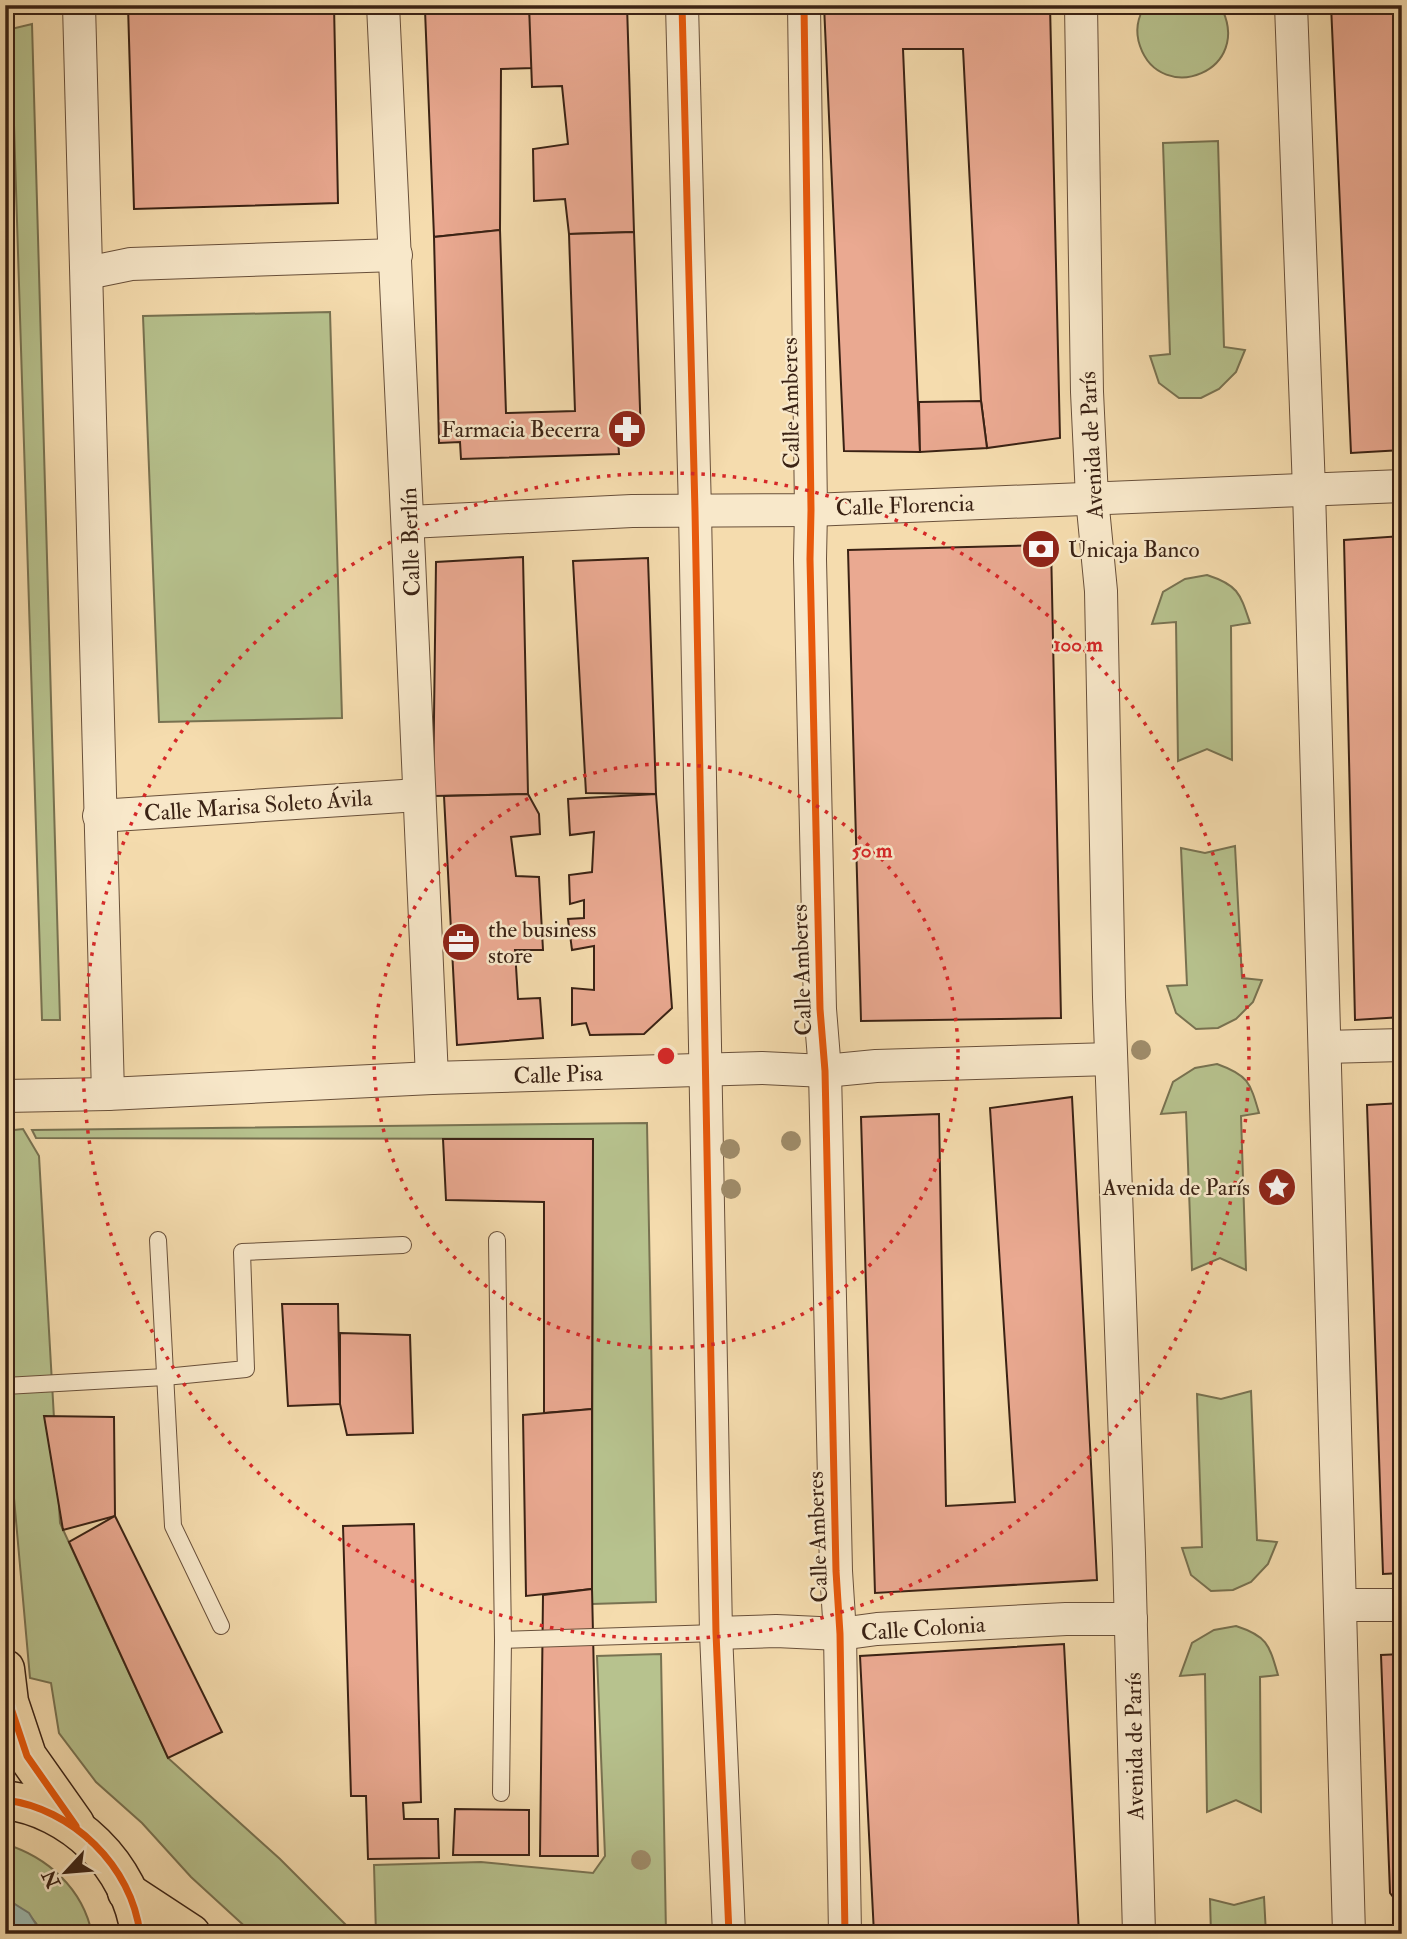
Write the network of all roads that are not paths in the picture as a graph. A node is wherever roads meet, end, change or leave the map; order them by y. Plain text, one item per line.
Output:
1 (79, 5) edge
2 (383, 5) edge
3 (682, 5) edge
4 (804, 5) edge
5 (1081, 5) edge
6 (1291, 5) edge
7 (396, 255) junction
8 (87, 273) junction
9 (1402, 486) edge
10 (1309, 490) junction
11 (1092, 498) junction
12 (811, 510) junction
13 (695, 511) junction
14 (409, 522) junction
15 (418, 795) junction
16 (99, 816) junction
17 (1402, 1045) edge
18 (1325, 1047) junction
19 (1111, 1059) junction
20 (705, 1070) junction
21 (825, 1071) junction
22 (432, 1078) junction
23 (108, 1094) junction
24 (5, 1096) edge
25 (158, 1240) dead end
26 (497, 1240) dead end
27 (402, 1245) dead end
28 (165, 1377) junction
29 (5, 1386) edge
30 (1340, 1605) junction
31 (1402, 1605) edge
32 (1131, 1619) junction
33 (221, 1626) dead end
34 (716, 1633) junction
35 (840, 1634) junction
36 (503, 1640) junction
37 (5, 1668) edge
38 (501, 1793) dead end
39 (5, 1800) edge
40 (80, 1831) junction
41 (127, 1892) junction
42 (140, 1934) edge
43 (191, 1934) edge
44 (729, 1934) edge
45 (845, 1934) edge
46 (1139, 1934) edge
47 (1349, 1934) edge

1 - 8 street
2 - 7 street, Calle Berlín
3 - 13 street
4 - 12 street, Calle Amberes
5 - 11 street, Avenida de París
6 - 10 street
7 - 8 street
7 - 14 street, Calle Berlín
8 - 16 street
9 - 10 street, Calle Florencia
10 - 11 street, Calle Florencia
10 - 18 street
11 - 12 street, Calle Florencia
11 - 19 street, Avenida de París
12 - 13 street, Calle Florencia
12 - 21 street, Calle Amberes
13 - 14 street, Calle Florencia
13 - 20 street
14 - 15 street, Calle Berlín
15 - 16 street, Calle Marisa Soleto Ávila
15 - 22 street, Calle Berlín
16 - 23 street
17 - 18 street
18 - 30 street
19 - 21 street, Calle Pisa
19 - 32 street, Avenida de París
20 - 21 street, Calle Pisa
20 - 22 street, Calle Pisa
20 - 34 street
21 - 35 street, Calle Amberes
22 - 23 street, Calle Pisa
23 - 24 street, Calle Pisa
25 - 28 lane
26 - 36 lane
27 - 28 lane
28 - 29 lane
28 - 33 lane
30 - 31 street
30 - 47 street
32 - 35 street, Calle Colonia
32 - 46 street, Avenida de París
34 - 35 street, Calle Colonia
34 - 36 lane
34 - 44 street
35 - 45 street, Calle Amberes
36 - 38 lane
37 - 40 main road
39 - 40 main road
40 - 41 main road
41 - 42 main road
41 - 43 main road

